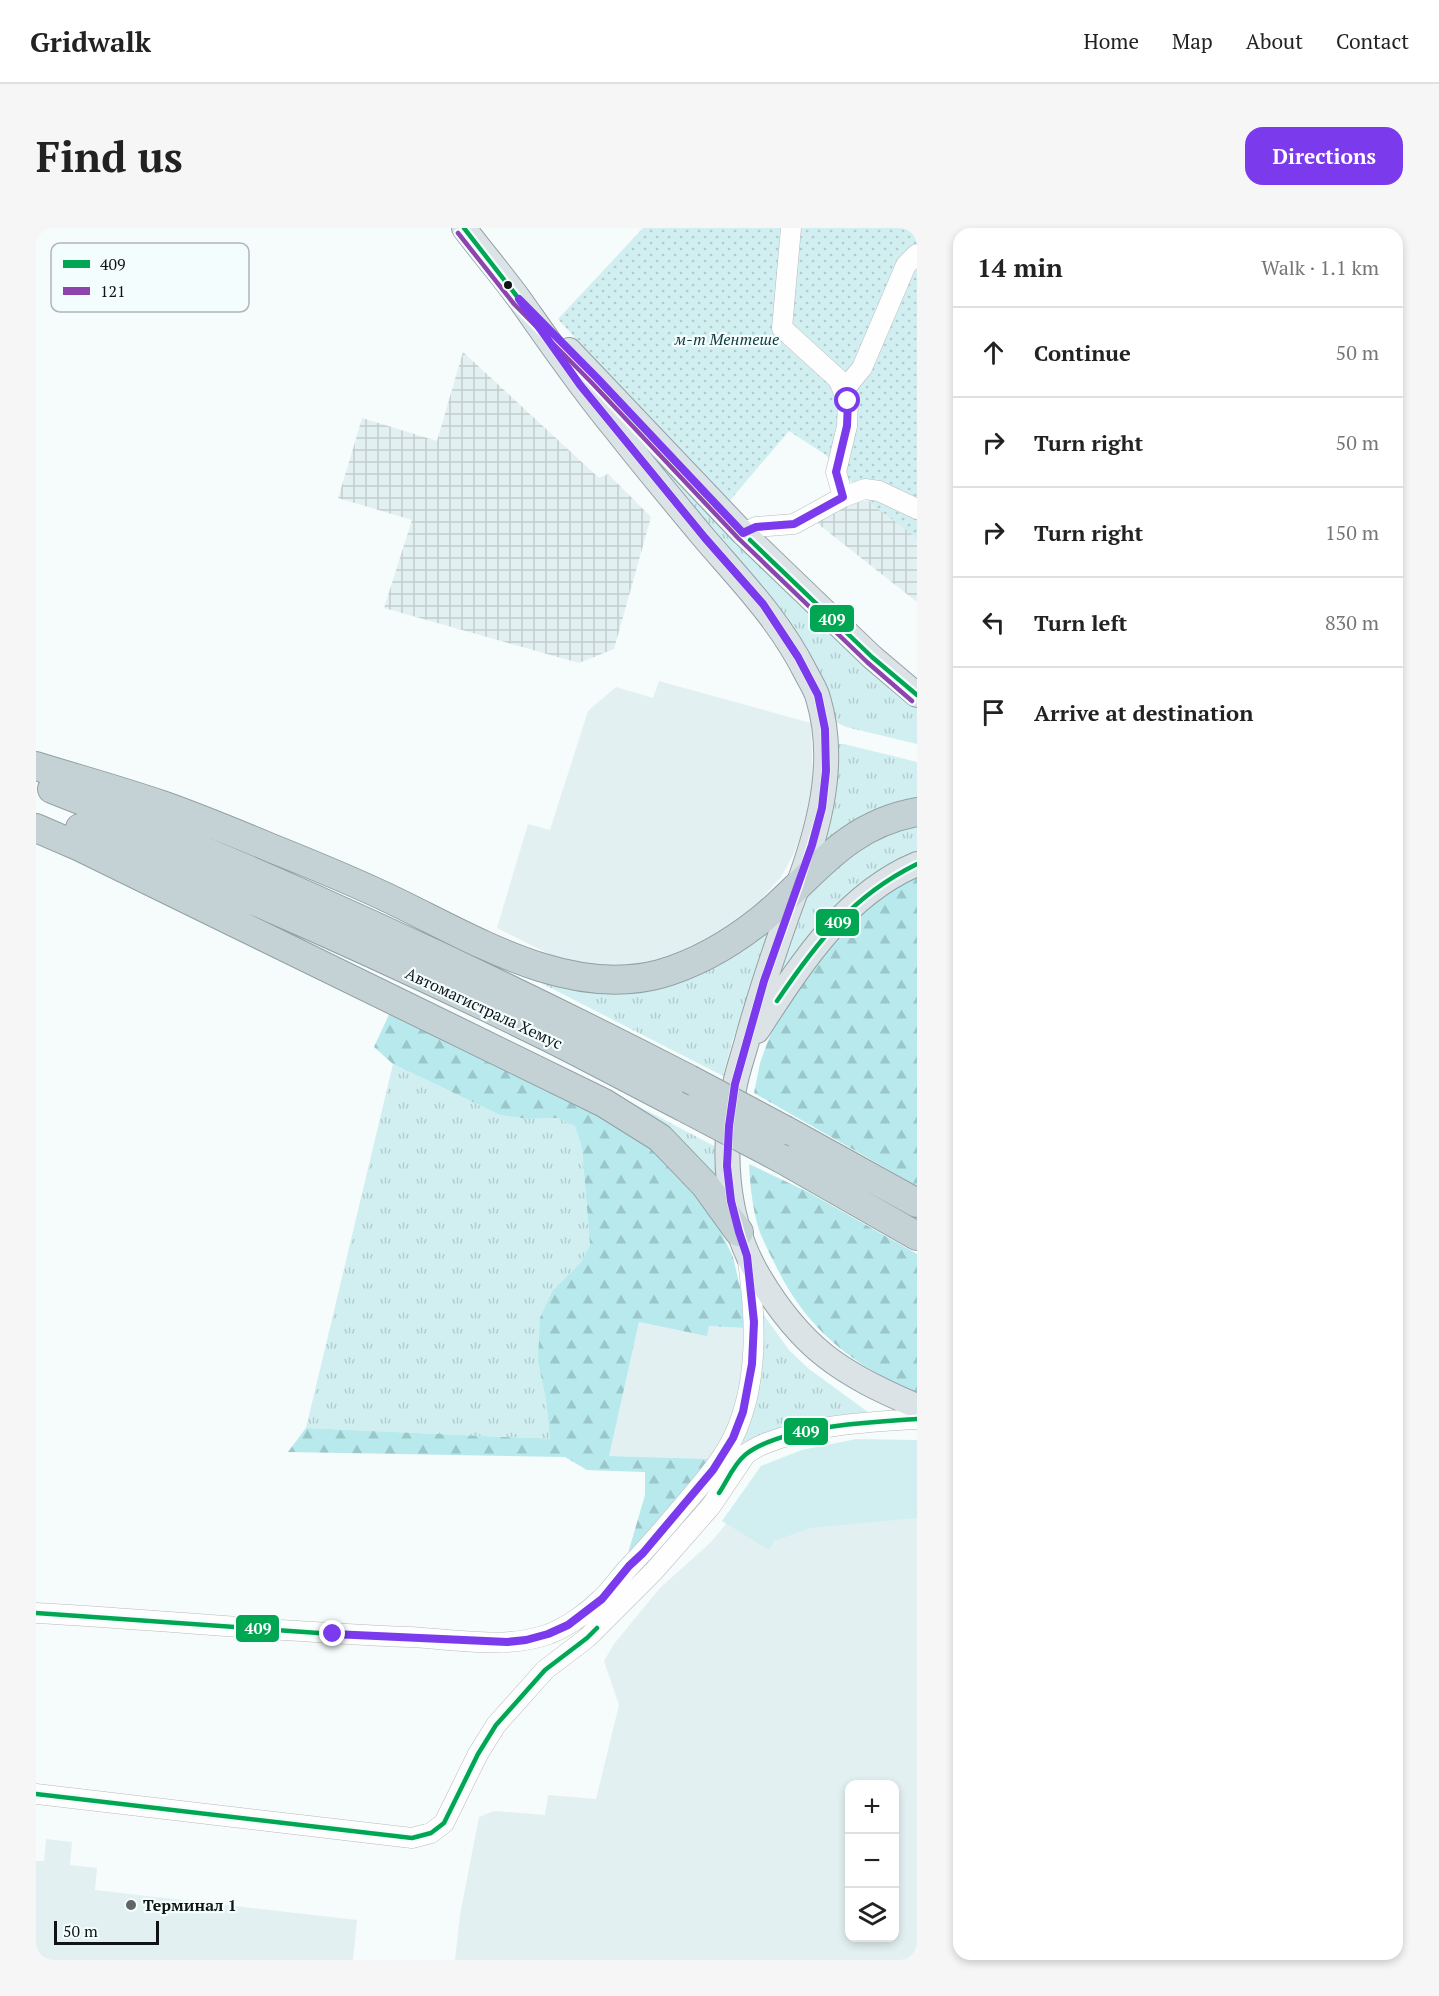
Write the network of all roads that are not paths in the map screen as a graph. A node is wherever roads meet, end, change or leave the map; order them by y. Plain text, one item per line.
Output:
1 (464, 228) edge
2 (790, 228) edge
3 (917, 255) edge
4 (519, 299) junction
5 (843, 391) junction
6 (843, 497) junction
7 (917, 509) edge
8 (743, 533) junction
9 (917, 695) edge
10 (36, 766) edge
11 (36, 783) edge
12 (36, 812) edge
13 (917, 812) edge
14 (36, 828) edge
15 (917, 864) edge
16 (799, 885) junction
17 (744, 1050) junction
18 (917, 1203) edge
19 (917, 1236) edge
20 (743, 1244) junction
21 (917, 1406) edge
22 (917, 1419) edge
23 (36, 1613) edge
24 (36, 1794) edge

1 - 4 main road
2 - 5 street
3 - 5 street
4 - 8 main road
4 - 16 main road
5 - 6 street
6 - 7 street
6 - 8 street
8 - 9 main road
10 - 16 highway
11 - 18 highway, Автомагистрала Хемус, bridge
12 - 19 highway, Автомагистрала Хемус, bridge
13 - 16 highway
14 - 20 highway
15 - 17 main road
16 - 17 main road
17 - 20 main road
20 - 21 main road
20 - 23 street
22 - 24 street

